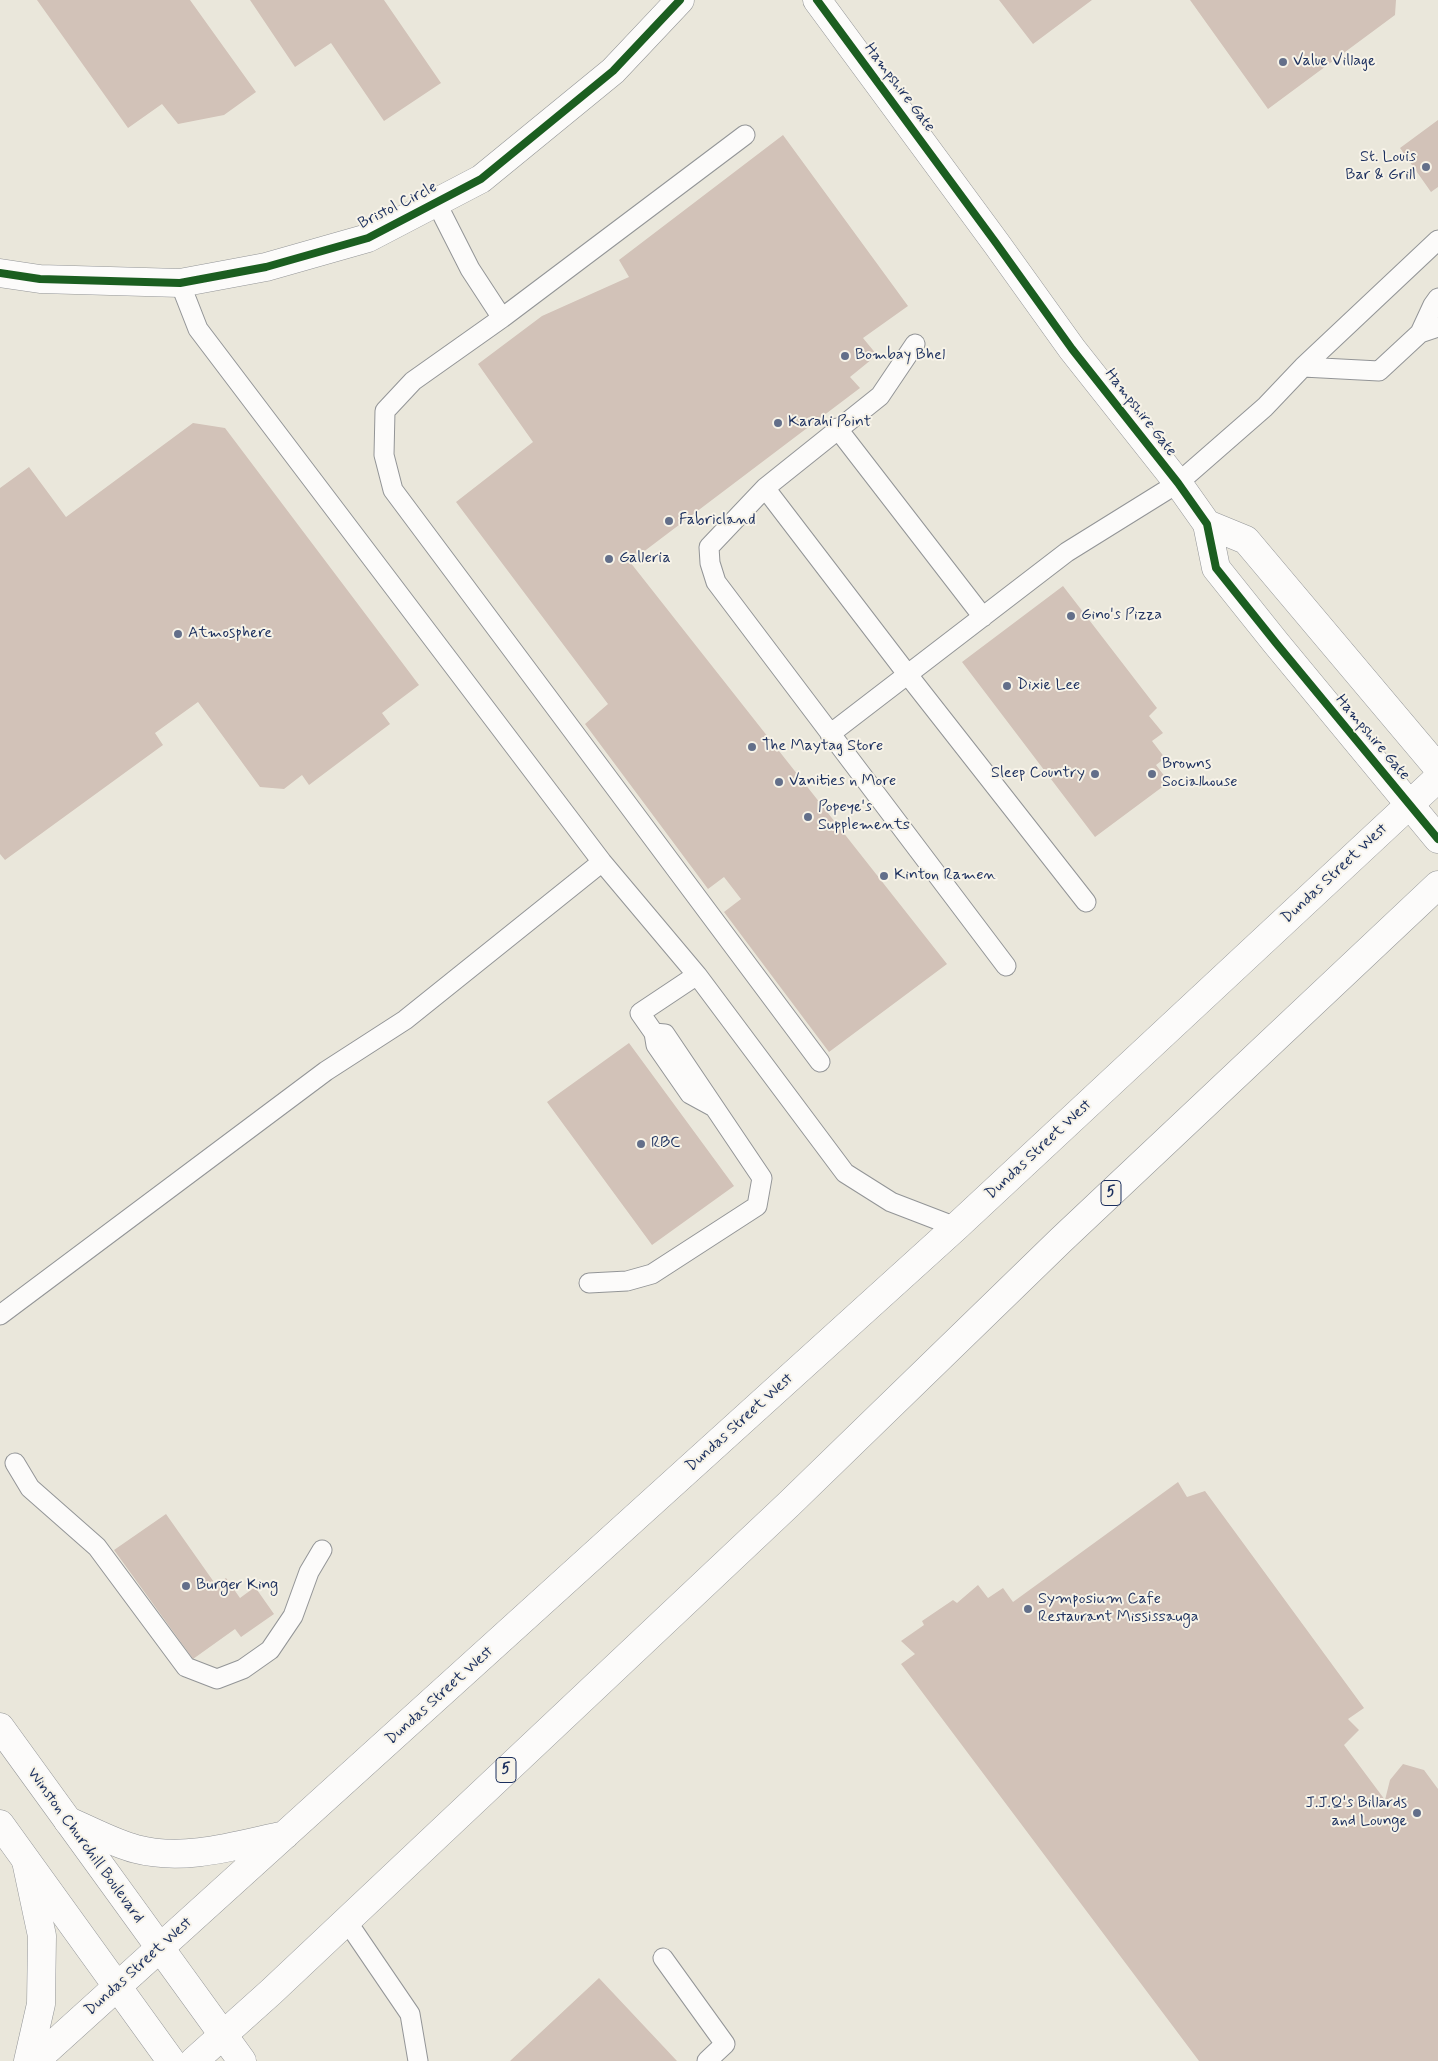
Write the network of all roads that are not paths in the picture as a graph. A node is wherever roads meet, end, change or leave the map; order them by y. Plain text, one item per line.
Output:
1 (680, 0) edge
2 (817, 0) edge
3 (745, 135) dead end
4 (436, 202) junction
5 (1438, 240) edge
6 (0, 273) edge
7 (180, 283) junction
8 (1438, 298) edge
9 (502, 318) junction
10 (1438, 327) edge
11 (1420, 333) junction
12 (915, 344) dead end
13 (1303, 368) junction
14 (837, 428) junction
15 (1178, 483) junction
16 (765, 488) junction
17 (1207, 524) junction
18 (983, 617) junction
19 (908, 675) junction
20 (830, 734) junction
21 (1438, 768) edge
22 (1438, 778) edge
23 (1410, 804) junction
24 (1438, 839) edge
25 (602, 862) junction
26 (1438, 885) edge
27 (1086, 902) dead end
28 (1006, 966) dead end
29 (697, 975) junction
30 (820, 1062) dead end
31 (956, 1227) junction
32 (589, 1283) dead end
33 (0, 1315) edge
34 (15, 1463) dead end
35 (322, 1550) dead end
36 (0, 1727) edge
37 (68, 1821) junction
38 (0, 1824) edge
39 (286, 1835) junction
40 (26, 1861) junction
41 (346, 1920) junction
42 (159, 1948) junction
43 (663, 1958) dead end
44 (116, 1986) junction
45 (223, 2035) junction
46 (28, 2061) edge
47 (35, 2061) edge
48 (170, 2061) edge
49 (194, 2061) edge
50 (242, 2061) edge
51 (418, 2061) edge
52 (707, 2061) edge

1 - 4 main road, Bristol Circle
2 - 15 main road, Hampshire Gate
3 - 9 lane
4 - 7 main road, Bristol Circle
4 - 9 lane
5 - 13 lane
6 - 7 main road, Bristol Circle
7 - 25 lane
8 - 11 lane
9 - 30 lane
10 - 11 lane
11 - 13 lane
12 - 14 lane
13 - 15 lane
14 - 16 lane
14 - 18 lane
15 - 17 main road, Hampshire Gate
15 - 18 lane
16 - 19 lane
16 - 20 lane
17 - 21 main road, Hampshire Gate
17 - 23 main road, Hampshire Gate
18 - 19 lane
19 - 20 lane
19 - 27 lane
20 - 28 lane
22 - 23 main road, Dundas Street West
23 - 24 main road, Hampshire Gate
23 - 31 main road, Dundas Street West
25 - 29 lane
25 - 33 lane
26 - 41 main road, 5
29 - 31 lane
29 - 32 lane
31 - 39 main road, Dundas Street West
34 - 35 lane
36 - 37 main road, Winston Churchill Boulevard
37 - 39 main road
37 - 42 main road, Winston Churchill Boulevard
38 - 40 main road
39 - 42 main road, Dundas Street West
40 - 44 main road
40 - 46 main road
41 - 45 main road, 5
41 - 51 lane
42 - 44 main road, Dundas Street West
42 - 45 main road, Winston Churchill Boulevard
43 - 52 lane
44 - 47 main road, Dundas Street West
44 - 48 main road
45 - 49 main road
45 - 50 main road, Winston Churchill Boulevard

